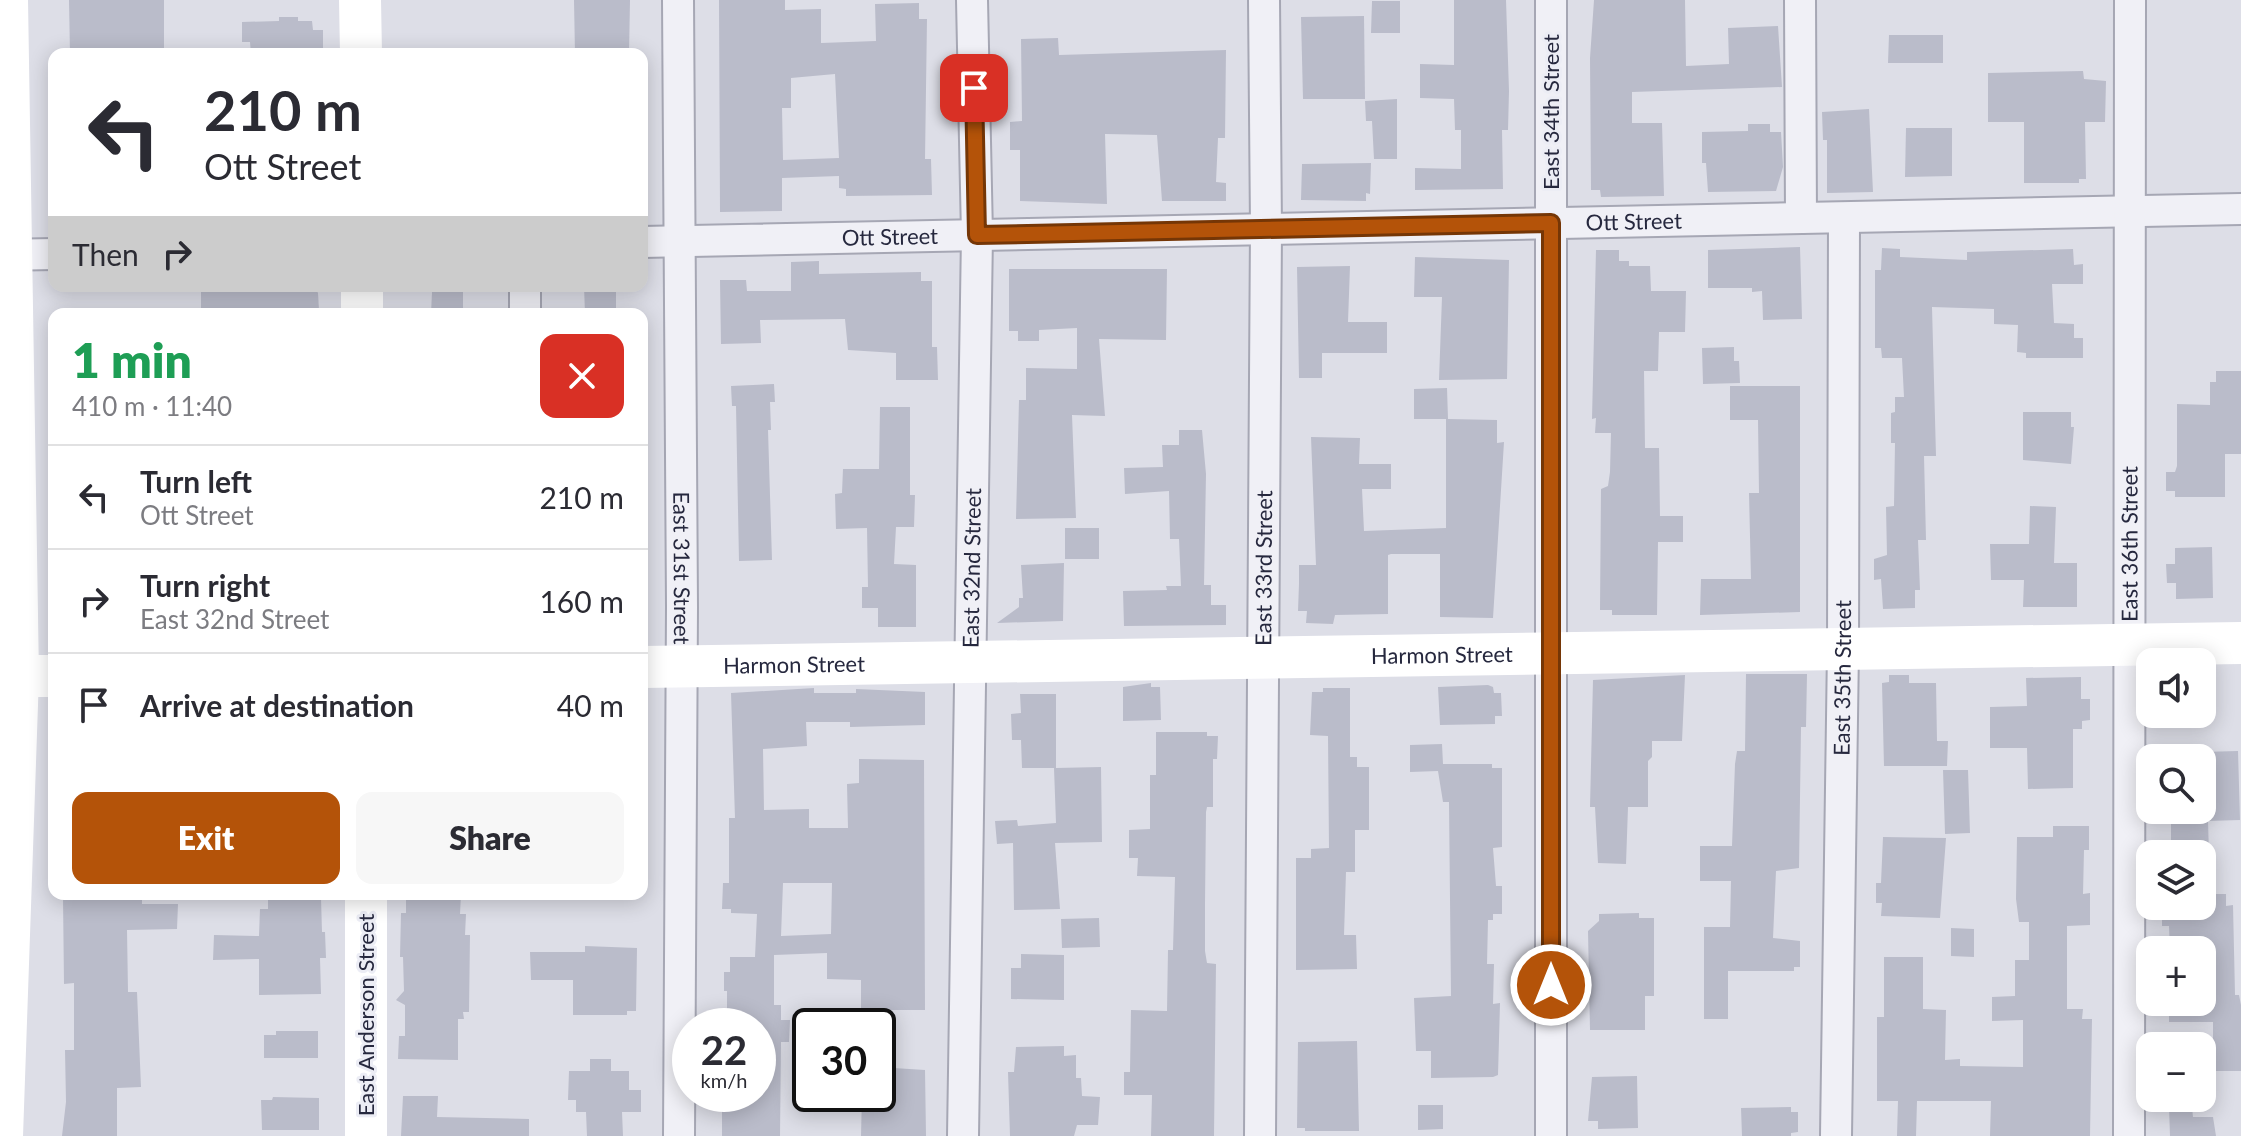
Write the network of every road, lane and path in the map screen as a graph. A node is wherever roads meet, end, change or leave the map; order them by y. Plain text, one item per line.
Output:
1 (7, 0) edge
2 (360, 0) edge
3 (678, 0) edge
4 (972, 0) edge
5 (1264, 0) edge
6 (1551, 0) edge
7 (1800, 0) edge
8 (2130, 0) edge
9 (361, 48) edge
10 (2241, 209) edge
11 (2132, 212) junction
12 (1801, 218) junction
13 (1844, 218) junction
14 (1551, 223) junction
15 (1266, 228) junction
16 (977, 235) junction
17 (681, 241) junction
18 (648, 242) edge
19 (48, 254) edge
20 (4, 255) edge
21 (2241, 643) edge
22 (2131, 645) junction
23 (1843, 649) junction
24 (1552, 653) junction
25 (1263, 656) junction
26 (973, 662) junction
27 (662, 667) edge
28 (24, 676) edge
29 (366, 900) edge
30 (2, 1136) edge
31 (366, 1136) edge
32 (679, 1136) edge
33 (963, 1136) edge
34 (1260, 1136) edge
35 (1551, 1136) edge
36 (1836, 1136) edge
37 (2129, 1136) edge

1 - 20 main road
2 - 9 main road
3 - 17 street, East 31st Street
4 - 16 street, East 32nd Street
5 - 15 street, East 33rd Street
6 - 14 street, East 34th Street
7 - 12 street
8 - 11 street, East 36th Street
10 - 11 street, Ott Street
11 - 13 street, Ott Street
11 - 22 street, East 36th Street
12 - 13 street, Ott Street
12 - 14 street, Ott Street
13 - 23 street, East 35th Street
14 - 15 street, Ott Street
14 - 24 street, East 34th Street
15 - 16 street, Ott Street
15 - 25 street, East 33rd Street
16 - 17 street, Ott Street
16 - 26 street, East 32nd Street
17 - 18 street, Ott Street
17 - 27 street, East 31st Street
19 - 20 street
20 - 28 main road
21 - 22 main road, Harmon Street
22 - 23 main road, Harmon Street
22 - 37 street, East 36th Street
23 - 24 main road, Harmon Street
23 - 36 street, East 35th Street
24 - 25 main road, Harmon Street
24 - 35 street, East 34th Street
25 - 26 main road, Harmon Street
25 - 34 street, East 33rd Street
26 - 27 main road, Harmon Street
26 - 33 street, East 32nd Street
27 - 32 street, East 31st Street
28 - 30 main road
29 - 31 main road, East Anderson Street

